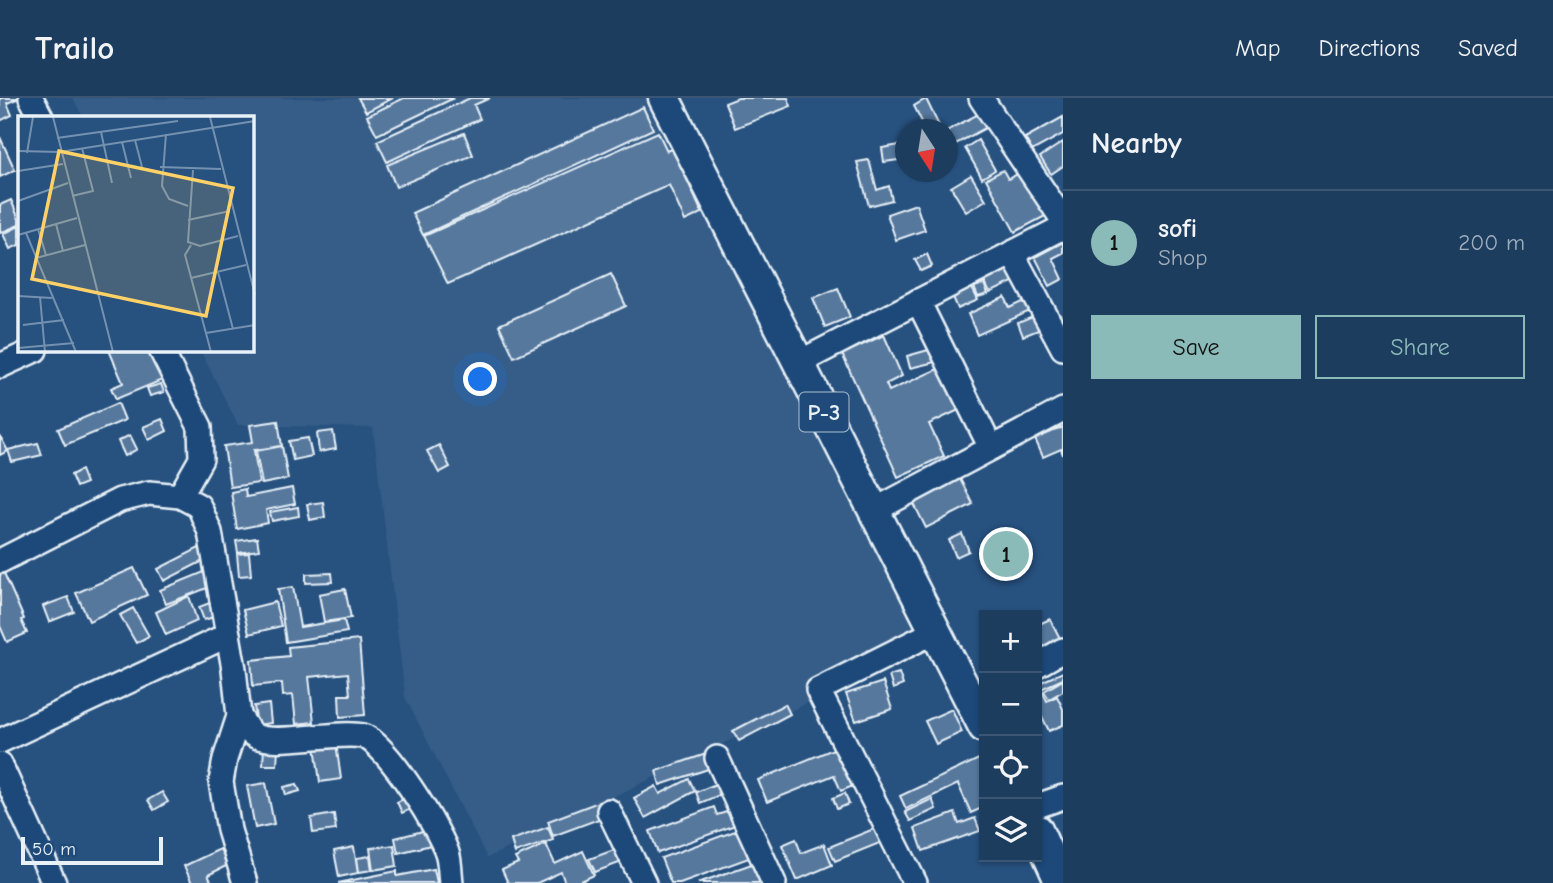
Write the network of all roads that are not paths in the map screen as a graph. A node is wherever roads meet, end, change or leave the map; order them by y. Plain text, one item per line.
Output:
1 (31, 98) edge
2 (664, 98) edge
3 (981, 98) edge
4 (40, 116) edge
5 (1063, 220) edge
6 (1063, 227) edge
7 (1012, 253) junction
8 (918, 301) junction
9 (1063, 348) edge
10 (31, 352) edge
11 (162, 352) edge
12 (798, 363) junction
13 (0, 366) edge
14 (1063, 410) edge
15 (991, 448) junction
16 (180, 496) junction
17 (876, 510) junction
18 (0, 561) edge
19 (936, 631) junction
20 (228, 635) junction
21 (1063, 650) edge
22 (1042, 662) edge
23 (979, 706) edge
24 (239, 716) junction
25 (0, 741) edge
26 (717, 758) dead end
27 (0, 764) edge
28 (1063, 797) edge
29 (1042, 804) edge
30 (609, 811) dead end
31 (1042, 842) edge
32 (1057, 880) edge
33 (54, 883) edge
34 (245, 883) edge
35 (451, 883) edge
36 (644, 883) edge
37 (774, 883) edge
38 (915, 883) edge

1 - 4 street
2 - 12 main road, P-3
3 - 5 street
6 - 7 street
7 - 8 street
7 - 9 street
8 - 12 street
8 - 15 street
10 - 13 street
11 - 16 street
12 - 17 main road, P-3
14 - 15 street
15 - 17 street
16 - 18 street
16 - 20 street
17 - 19 main road, P-3
19 - 23 main road, P-3
19 - 38 street
20 - 24 street
20 - 25 street
21 - 22 street
24 - 34 street
24 - 35 street
26 - 37 street
27 - 33 street
28 - 29 street
30 - 36 street
31 - 32 main road

